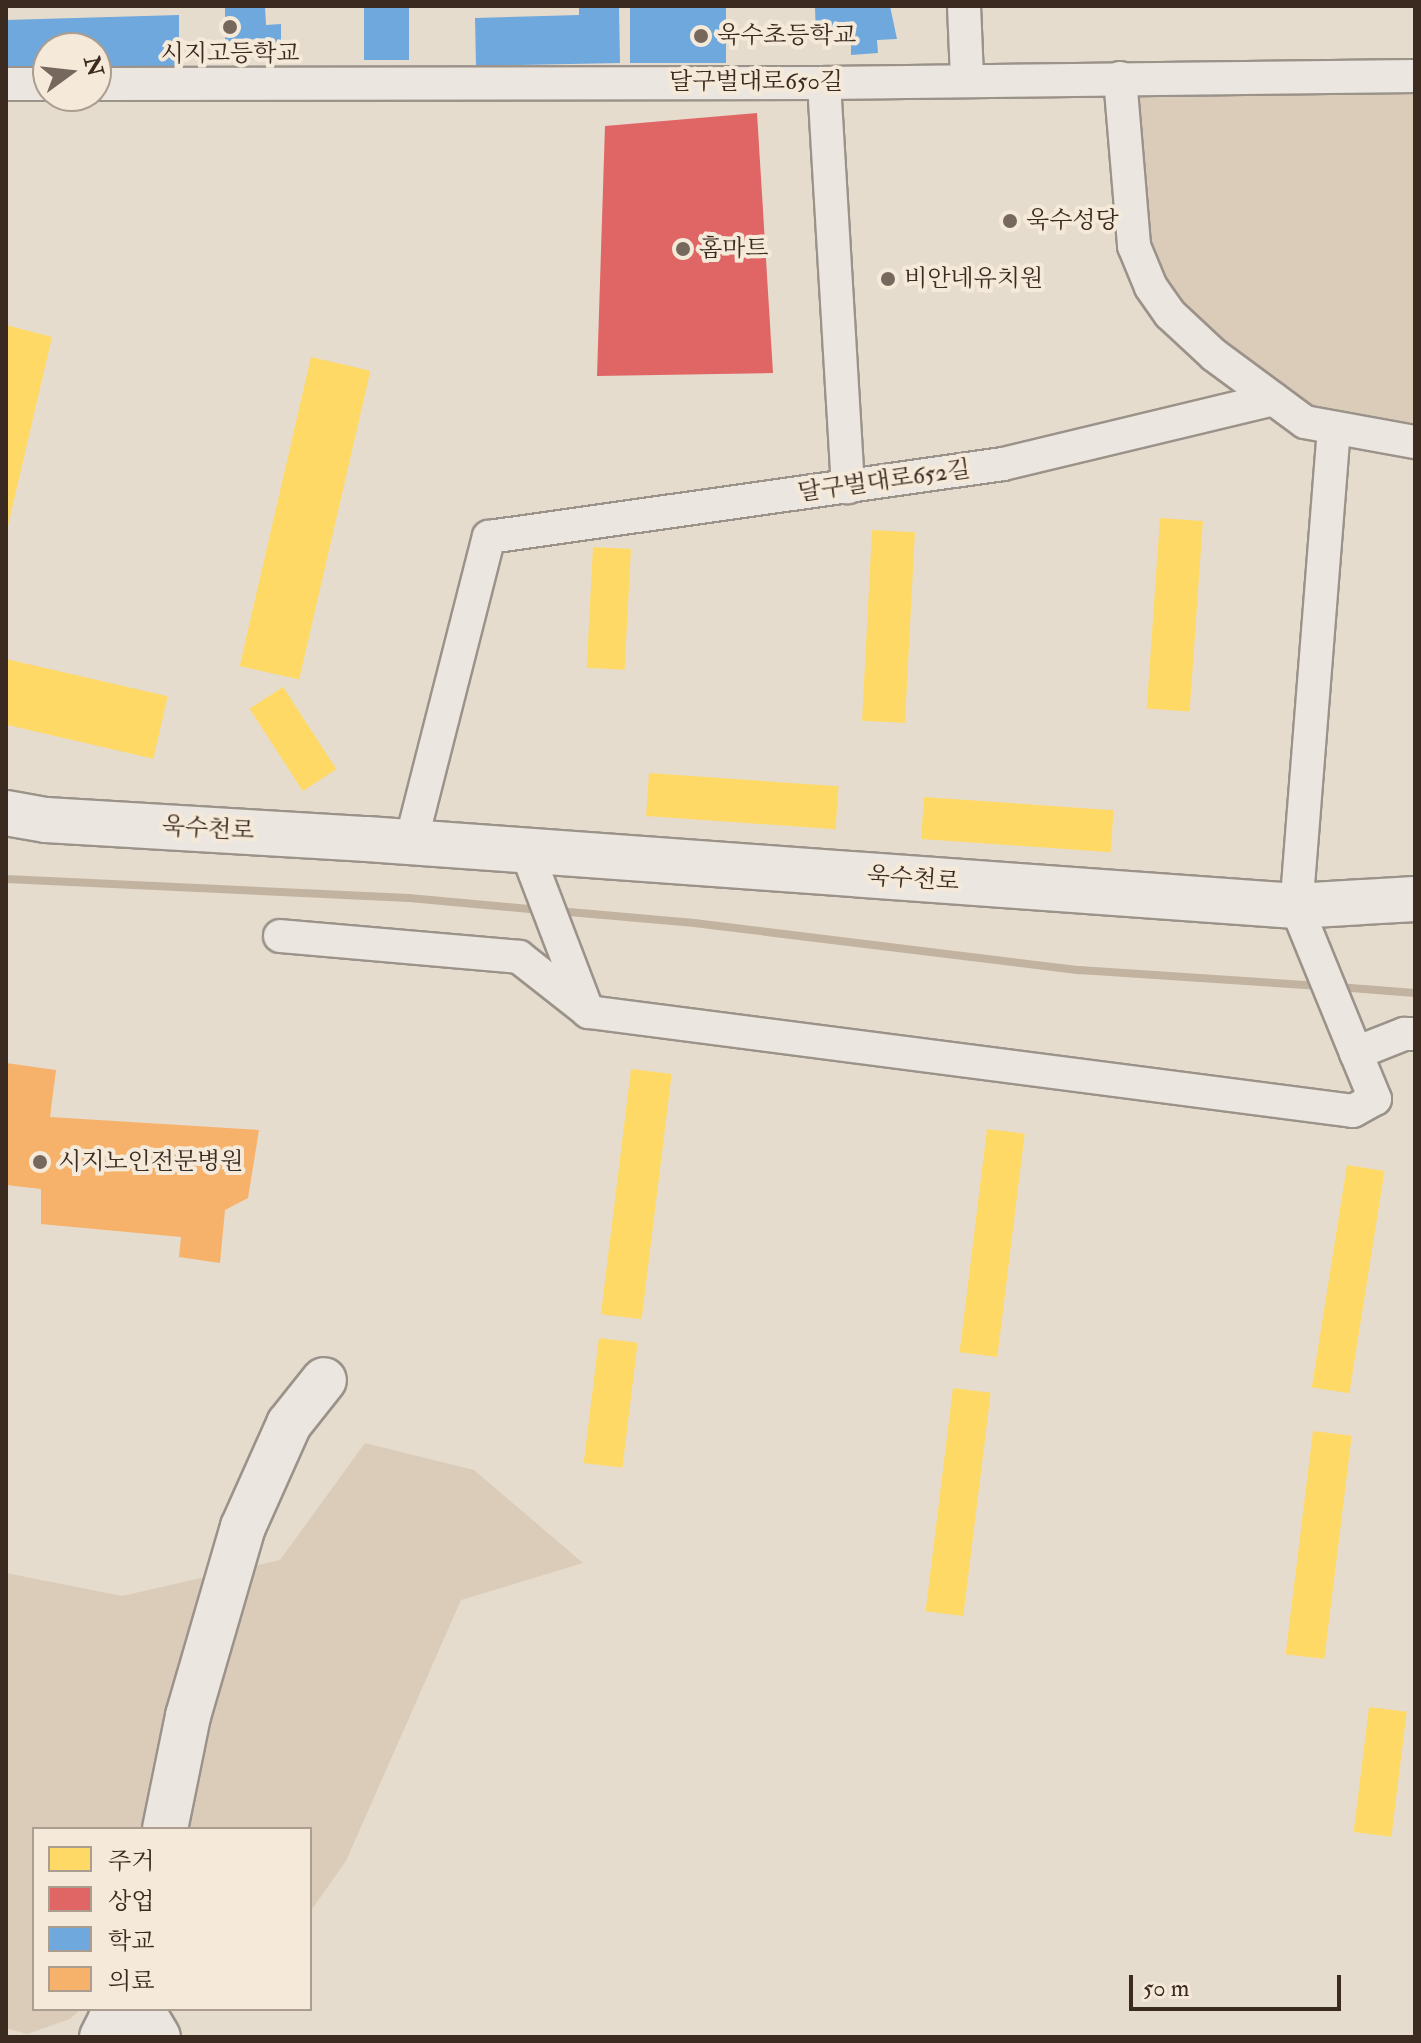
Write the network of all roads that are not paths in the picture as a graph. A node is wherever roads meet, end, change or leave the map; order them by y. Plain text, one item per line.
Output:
1 (964, 6) edge
2 (1415, 76) edge
3 (1120, 78) junction
4 (967, 79) junction
5 (824, 83) junction
6 (6, 84) edge
7 (32, 84) edge
8 (112, 84) edge
9 (1273, 399) junction
10 (1334, 428) junction
11 (1415, 442) edge
12 (848, 487) junction
13 (6, 813) edge
14 (411, 842) junction
15 (526, 850) junction
16 (1415, 899) edge
17 (1296, 906) junction
18 (280, 936) dead end
19 (589, 1012) junction
20 (1415, 1034) edge
21 (1356, 1053) junction
22 (324, 1380) dead end
23 (165, 1827) edge

1 - 4 street
2 - 3 street, 달구벌대로650길
3 - 4 street, 달구벌대로650길
3 - 9 street
4 - 5 street, 달구벌대로650길
5 - 8 street, 달구벌대로650길
5 - 12 street
6 - 7 street
9 - 10 street
9 - 12 street, 달구벌대로652길
10 - 11 street
10 - 17 street
12 - 14 street, 달구벌대로652길
13 - 14 main road, 욱수천로
14 - 15 main road, 욱수천로
15 - 17 main road, 욱수천로
15 - 19 street
16 - 17 main road, 욱수천로
17 - 21 street
18 - 19 street
19 - 21 street
20 - 21 street
22 - 23 main road

